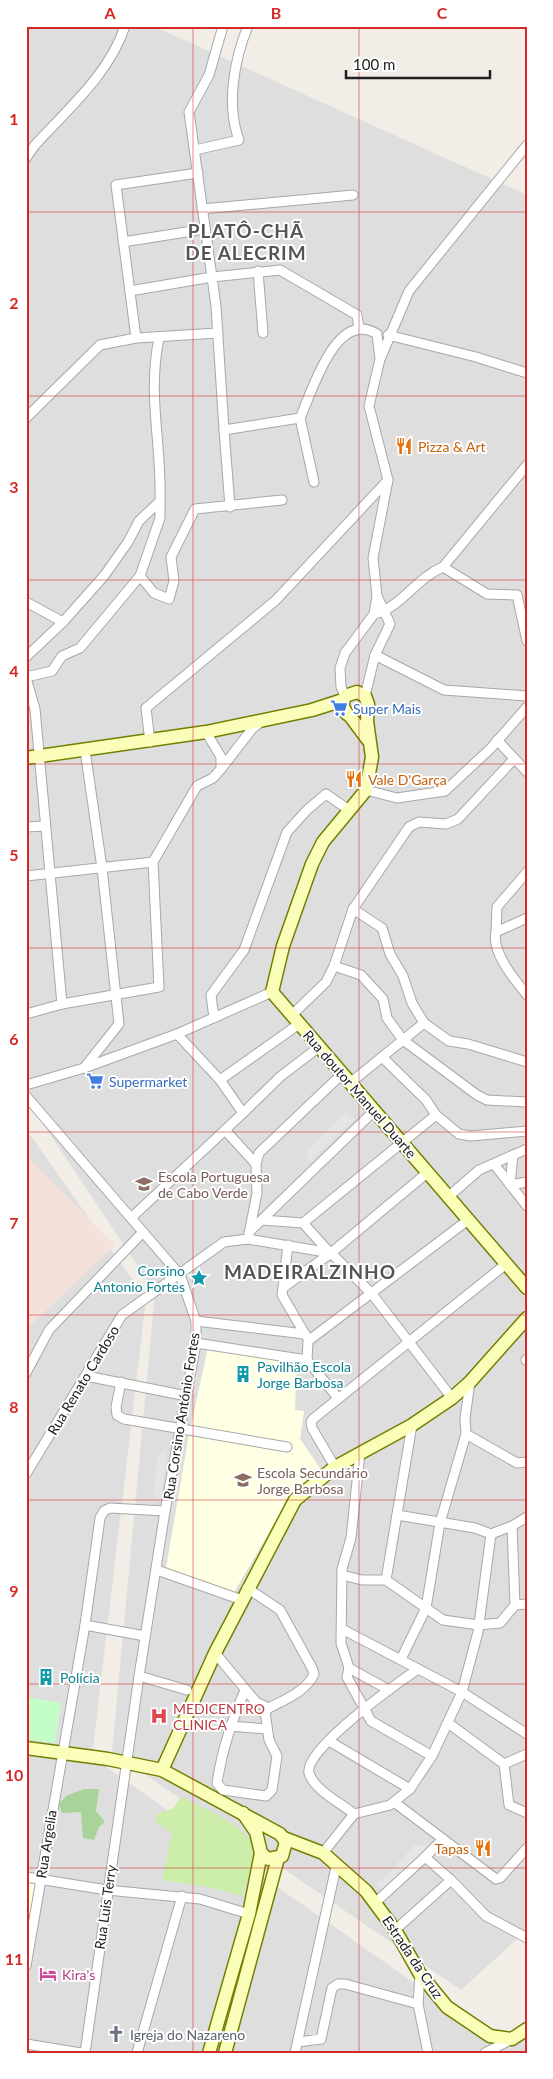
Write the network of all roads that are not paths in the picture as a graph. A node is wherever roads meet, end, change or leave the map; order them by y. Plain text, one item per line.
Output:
1 (125, 26) edge
2 (223, 26) edge
3 (248, 26) edge
4 (527, 145) edge
5 (195, 150) junction
6 (26, 158) edge
7 (198, 173) junction
8 (353, 195) dead end
9 (202, 209) junction
10 (205, 229) junction
11 (123, 242) junction
12 (258, 271) junction
13 (212, 277) junction
14 (130, 292) junction
15 (359, 329) junction
16 (218, 333) junction
17 (263, 333) dead end
18 (388, 335) junction
19 (136, 338) junction
20 (159, 338) junction
21 (380, 360) junction
22 (527, 373) edge
23 (26, 418) edge
24 (300, 418) junction
25 (224, 430) junction
26 (527, 466) edge
27 (388, 480) junction
28 (314, 482) dead end
29 (282, 500) dead end
30 (160, 501) junction
31 (230, 507) junction
32 (443, 567) junction
33 (140, 576) junction
34 (377, 596) junction
35 (26, 602) edge
36 (385, 612) junction
37 (374, 614) junction
38 (63, 622) junction
39 (527, 641) edge
40 (375, 655) junction
41 (26, 657) edge
42 (26, 677) edge
43 (527, 696) edge
44 (344, 698) junction
45 (366, 702) junction
46 (527, 707) edge
47 (312, 710) junction
48 (349, 715) junction
49 (262, 721) junction
50 (206, 732) junction
51 (497, 740) junction
52 (150, 742) junction
53 (369, 743) junction
54 (85, 750) junction
55 (32, 757) edge
56 (514, 759) junction
57 (221, 768) junction
58 (527, 772) edge
59 (366, 790) junction
60 (349, 810) junction
61 (45, 826) junction
62 (26, 828) edge
63 (153, 862) junction
64 (102, 868) junction
65 (50, 872) junction
66 (527, 872) edge
67 (26, 876) edge
68 (353, 909) junction
69 (527, 918) edge
70 (496, 932) junction
71 (334, 966) junction
72 (272, 992) junction
73 (115, 993) junction
74 (527, 994) edge
75 (62, 1004) junction
76 (26, 1014) edge
77 (214, 1018) junction
78 (296, 1020) junction
79 (424, 1023) junction
80 (177, 1034) junction
81 (403, 1040) junction
82 (319, 1047) junction
83 (382, 1057) junction
84 (527, 1062) edge
85 (84, 1068) junction
86 (346, 1078) junction
87 (220, 1080) junction
88 (26, 1085) edge
89 (26, 1096) edge
90 (527, 1102) edge
91 (374, 1111) junction
92 (243, 1113) junction
93 (436, 1115) junction
94 (225, 1130) junction
95 (527, 1131) edge
96 (402, 1143) junction
97 (527, 1149) edge
98 (513, 1155) junction
99 (256, 1164) junction
100 (494, 1164) junction
101 (428, 1173) junction
102 (527, 1182) edge
103 (510, 1185) junction
104 (448, 1197) junction
105 (527, 1206) edge
106 (131, 1218) junction
107 (262, 1220) junction
108 (468, 1220) junction
109 (303, 1223) junction
110 (143, 1232) junction
111 (249, 1235) junction
112 (288, 1246) junction
113 (331, 1253) junction
114 (506, 1264) junction
115 (180, 1275) junction
116 (284, 1287) junction
117 (527, 1288) edge
118 (372, 1294) junction
119 (527, 1318) edge
120 (196, 1321) junction
121 (306, 1338) junction
122 (196, 1342) junction
123 (410, 1342) junction
124 (307, 1360) junction
125 (26, 1373) edge
126 (86, 1376) junction
127 (121, 1382) junction
128 (470, 1382) junction
129 (187, 1396) junction
130 (338, 1398) junction
131 (452, 1398) junction
132 (412, 1426) junction
133 (181, 1429) junction
134 (466, 1434) junction
135 (287, 1447) dead end
136 (360, 1453) junction
137 (527, 1462) edge
138 (335, 1467) junction
139 (26, 1474) edge
140 (165, 1511) junction
141 (398, 1515) junction
142 (527, 1517) edge
143 (440, 1523) junction
144 (512, 1526) junction
145 (491, 1534) junction
146 (157, 1570) junction
147 (342, 1575) junction
148 (386, 1580) junction
149 (245, 1594) junction
150 (527, 1604) edge
151 (515, 1605) junction
152 (426, 1608) junction
153 (84, 1625) junction
154 (479, 1625) junction
155 (342, 1629) junction
156 (145, 1636) junction
157 (215, 1653) junction
158 (401, 1660) junction
159 (349, 1668) junction
160 (418, 1669) junction
161 (139, 1676) junction
162 (187, 1690) dead end
163 (245, 1690) junction
164 (389, 1690) junction
165 (462, 1692) junction
166 (268, 1708) junction
167 (364, 1708) junction
168 (448, 1722) junction
169 (229, 1726) junction
170 (267, 1729) junction
171 (527, 1734) edge
172 (329, 1741) junction
173 (26, 1748) edge
174 (61, 1753) junction
175 (527, 1754) edge
176 (432, 1756) junction
177 (126, 1762) junction
178 (504, 1764) junction
179 (162, 1770) junction
180 (410, 1789) junction
181 (394, 1802) junction
182 (242, 1813) junction
183 (527, 1813) edge
184 (354, 1814) junction
185 (280, 1835) junction
186 (443, 1839) junction
187 (527, 1848) edge
188 (259, 1849) junction
189 (317, 1851) junction
190 (281, 1855) junction
191 (425, 1857) junction
192 (336, 1867) junction
193 (26, 1877) edge
194 (40, 1879) junction
195 (450, 1880) junction
196 (107, 1890) junction
197 (182, 1896) junction
198 (376, 1902) junction
199 (249, 1914) junction
200 (395, 1930) junction
201 (527, 1938) edge
202 (26, 1966) edge
203 (420, 1974) junction
204 (418, 2004) junction
205 (527, 2029) edge
206 (512, 2039) junction
207 (298, 2042) junction
208 (26, 2044) edge
209 (81, 2053) edge
210 (85, 2053) edge
211 (137, 2053) edge
212 (208, 2053) edge
213 (225, 2053) edge
214 (296, 2053) edge
215 (428, 2053) edge
216 (485, 2053) edge

1 - 6 street
2 - 5 street
3 - 5 street
4 - 18 street
5 - 7 street
7 - 9 street
7 - 11 street
8 - 9 street
9 - 10 street
10 - 11 street
10 - 13 street
11 - 14 street
12 - 13 street
12 - 15 street
12 - 17 street
13 - 14 street
13 - 16 street
14 - 19 street
15 - 21 street
15 - 24 street
16 - 20 street
16 - 25 street
18 - 21 street
18 - 22 street
19 - 20 street
19 - 23 street
20 - 30 street
21 - 27 street
24 - 25 street
24 - 28 street
25 - 31 street
26 - 32 street
27 - 34 street
27 - 52 street
29 - 31 street
30 - 33 street
30 - 38 street
31 - 33 street
32 - 36 street
32 - 39 street
33 - 42 street
34 - 36 street
34 - 37 street
35 - 38 street
36 - 37 street
36 - 40 street
37 - 44 street
38 - 41 street
40 - 43 street
40 - 45 street
42 - 55 street
44 - 45 street
44 - 47 street
44 - 48 street
45 - 48 street
45 - 53 street
46 - 51 street
47 - 48 street
47 - 49 street
48 - 53 street
49 - 50 street
49 - 57 street
50 - 52 street
50 - 57 street
51 - 56 street
51 - 59 street
52 - 54 street
53 - 59 street
54 - 55 street
54 - 64 street
55 - 61 street
56 - 58 street
56 - 68 street
57 - 63 street
59 - 60 street
60 - 72 street
60 - 77 street
61 - 62 street
61 - 65 street
63 - 64 street
63 - 73 street
64 - 65 street
64 - 73 street
65 - 67 street
65 - 75 street
66 - 70 street
68 - 71 street
68 - 79 street
69 - 70 street
70 - 74 street
71 - 78 street
71 - 81 street
72 - 77 street
72 - 78 street, Rua doutor Manuel Duarte
73 - 75 street
73 - 85 street
75 - 76 street
77 - 80 street
78 - 82 street, Rua doutor Manuel Duarte
78 - 87 street
79 - 81 street
79 - 84 street
80 - 85 street
80 - 87 street
81 - 83 street
81 - 90 street
82 - 86 street, Rua doutor Manuel Duarte
82 - 92 street
83 - 86 street
83 - 93 street
85 - 88 street
86 - 91 street, Rua doutor Manuel Duarte
86 - 99 street
87 - 92 street
89 - 106 street, Rua Corsino António Fortes
91 - 96 street, Rua doutor Manuel Duarte
91 - 107 street
92 - 94 street
93 - 95 street
93 - 96 street
94 - 99 street
94 - 106 street
96 - 101 street, Rua doutor Manuel Duarte
96 - 109 street
97 - 98 street
98 - 100 street
98 - 103 street
99 - 111 street
100 - 103 street
100 - 104 street
101 - 104 street, Rua doutor Manuel Duarte
101 - 113 street
102 - 103 street
103 - 105 street
104 - 108 street, Rua doutor Manuel Duarte
106 - 110 street, Rua Corsino António Fortes
107 - 109 street
107 - 111 street
108 - 114 street, Rua doutor Manuel Duarte
108 - 118 street
109 - 113 street
110 - 115 street, Rua Corsino António Fortes
110 - 125 street
111 - 112 street, Rua Renato Cardoso
111 - 115 street, Rua Renato Cardoso
112 - 113 street, Rua Renato Cardoso
112 - 116 street
113 - 116 street
113 - 118 street
114 - 117 street, Rua doutor Manuel Duarte
114 - 123 street
115 - 120 street, Rua Corsino António Fortes
115 - 126 street, Rua Renato Cardoso
116 - 121 street
118 - 121 street
118 - 123 street
119 - 128 street
120 - 121 street
120 - 122 street, Rua Corsino António Fortes
121 - 124 street
122 - 124 street
122 - 129 street, Rua Corsino António Fortes
123 - 130 street
123 - 131 street
124 - 130 street
126 - 127 street
126 - 139 street, Rua Renato Cardoso
127 - 129 street
127 - 133 street
128 - 131 street
128 - 134 street
129 - 133 street, Rua Corsino António Fortes
130 - 138 street
131 - 132 street
132 - 136 street
132 - 141 street
133 - 135 street
133 - 140 street, Rua Corsino António Fortes
134 - 137 street
134 - 143 street
136 - 138 street
136 - 147 street
138 - 149 street
140 - 146 street, Rua Corsino António Fortes
140 - 153 street, Rua Argelia
141 - 143 street
141 - 148 street
142 - 144 street
143 - 145 street
143 - 152 street
144 - 145 street
144 - 151 street
145 - 154 street
146 - 149 street
146 - 156 street, Rua Corsino António Fortes
147 - 148 street
147 - 155 street
148 - 152 street
149 - 157 street
149 - 166 street
150 - 151 street
151 - 154 street
152 - 154 street
152 - 158 street
153 - 156 street
153 - 174 street, Rua Argelia
154 - 165 street
155 - 158 street
155 - 159 street
156 - 161 street, Rua Corsino António Fortes
157 - 163 street
157 - 179 street
158 - 160 street
159 - 164 street
159 - 167 street
160 - 164 street
160 - 165 street
161 - 162 street
161 - 177 street, Rua Corsino António Fortes
163 - 166 street
163 - 169 street
164 - 167 street
165 - 168 street
165 - 171 street
166 - 170 street
167 - 172 street
167 - 176 street
168 - 176 street
168 - 178 street
169 - 170 street
169 - 170 street
172 - 180 street
172 - 184 street
173 - 174 street, Estrada da Cruz
174 - 177 street, Estrada da Cruz
174 - 194 street, Rua Argelia
175 - 178 street
176 - 180 street
177 - 179 street, Estrada da Cruz
177 - 196 street, Rua Luis Terry
178 - 183 street
179 - 182 street, Estrada da Cruz
180 - 181 street
181 - 184 street
181 - 186 street
182 - 185 street, Estrada da Cruz
182 - 188 street
184 - 189 street
185 - 188 street
185 - 189 street, Estrada da Cruz
185 - 190 street
186 - 187 street
186 - 191 street
188 - 190 street
188 - 199 street
189 - 190 street
189 - 192 street, Estrada da Cruz
190 - 213 street
191 - 195 street
191 - 198 street
192 - 198 street, Estrada da Cruz
192 - 207 street
193 - 194 street
194 - 196 street
194 - 202 street, Rua Argelia
195 - 200 street
195 - 201 street
196 - 197 street
196 - 210 street, Rua Luis Terry
197 - 199 street
197 - 211 street
198 - 200 street, Estrada da Cruz
199 - 212 street
200 - 203 street, Estrada da Cruz
203 - 204 street
203 - 206 street, Estrada da Cruz
204 - 207 street
204 - 215 street
205 - 206 street
206 - 216 street
207 - 214 street
208 - 209 street

